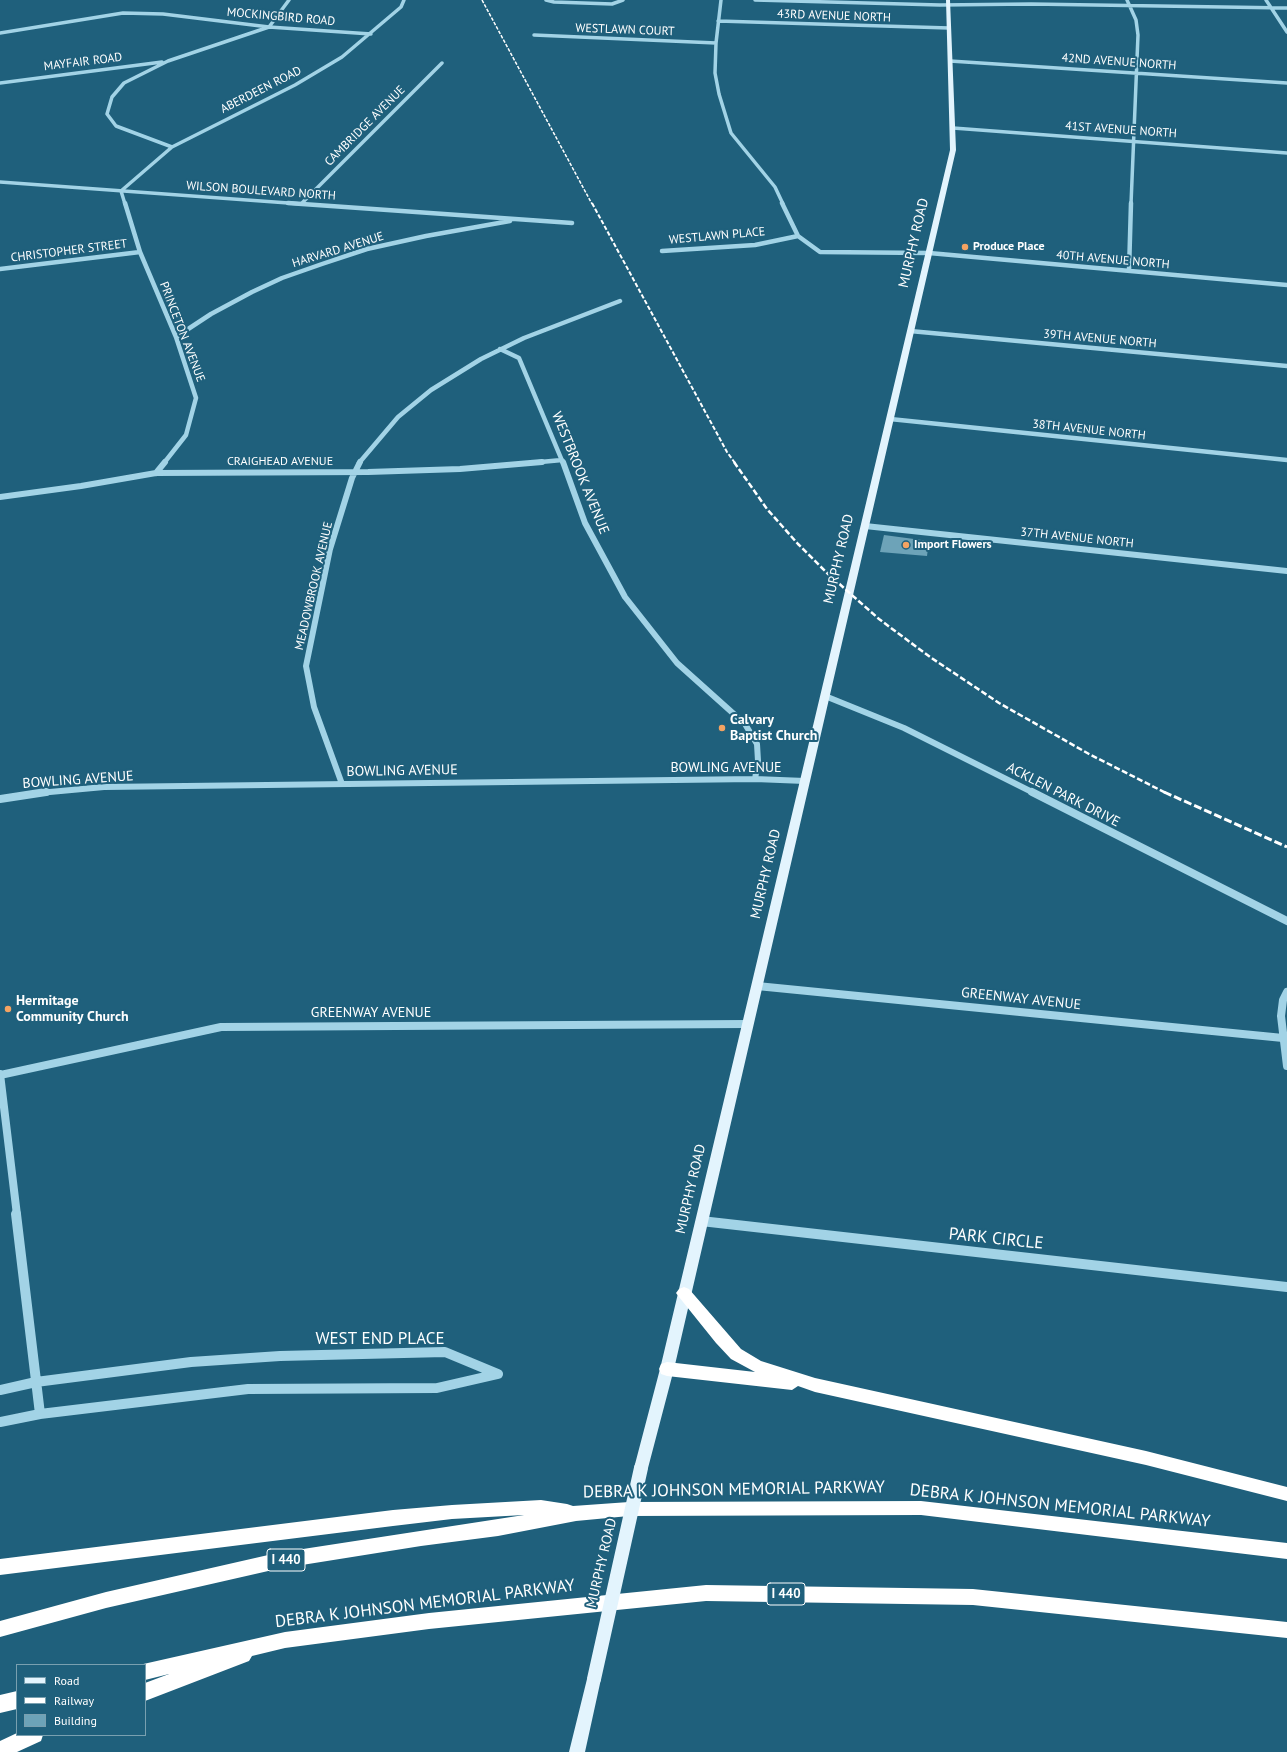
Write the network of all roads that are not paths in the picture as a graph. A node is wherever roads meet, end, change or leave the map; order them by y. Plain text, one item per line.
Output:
1 (289, 0) edge
2 (404, 0) edge
3 (546, 0) edge
4 (623, 0) edge
5 (721, 0) edge
6 (755, 0) edge
7 (1127, 0) edge
8 (1266, 0) edge
9 (948, 2) edge
10 (1130, 6) junction
11 (1272, 8) junction
12 (1287, 8) edge
13 (718, 21) junction
14 (269, 27) junction
15 (949, 28) junction
16 (1287, 32) edge
17 (0, 33) edge
18 (371, 34) junction
19 (534, 35) dead end
20 (716, 43) junction
21 (168, 61) junction
22 (950, 61) junction
23 (442, 63) dead end
24 (1136, 73) junction
25 (0, 83) edge
26 (1287, 83) edge
27 (953, 128) junction
28 (1132, 141) junction
29 (172, 147) junction
30 (1287, 153) edge
31 (0, 182) edge
32 (121, 191) junction
33 (302, 203) junction
34 (520, 219) junction
35 (572, 223) dead end
36 (798, 236) junction
37 (662, 251) dead end
38 (140, 252) junction
39 (929, 254) junction
40 (0, 269) edge
41 (1129, 271) junction
42 (1287, 285) edge
43 (620, 300) dead end
44 (910, 331) junction
45 (176, 337) junction
46 (500, 349) junction
47 (1287, 366) edge
48 (890, 419) junction
49 (562, 460) junction
50 (1287, 460) edge
51 (354, 472) junction
52 (156, 473) junction
53 (0, 497) edge
54 (865, 526) junction
55 (1287, 571) edge
56 (825, 696) junction
57 (755, 779) junction
58 (805, 781) junction
59 (342, 784) junction
60 (0, 799) edge
61 (1287, 921) edge
62 (756, 986) junction
63 (1287, 992) edge
64 (748, 1024) junction
65 (1283, 1038) junction
66 (1287, 1066) edge
67 (0, 1075) edge
68 (701, 1221) junction
69 (1287, 1287) edge
70 (684, 1293) junction
71 (667, 1369) junction
72 (36, 1382) junction
73 (815, 1385) junction
74 (0, 1390) edge
75 (40, 1414) junction
76 (0, 1422) edge
77 (1287, 1494) edge
78 (576, 1512) junction
79 (1287, 1551) edge
80 (0, 1567) edge
81 (0, 1629) edge
82 (1287, 1630) edge
83 (285, 1640) junction
84 (146, 1671) edge
85 (146, 1692) edge
86 (16, 1700) edge
87 (0, 1704) edge
88 (32, 1736) edge
89 (0, 1750) edge
90 (577, 1752) edge

1 - 14 street
2 - 18 street, ABERDEEN ROAD
3 - 4 street
5 - 13 street
6 - 9 street
7 - 10 street
8 - 11 street
9 - 10 street
9 - 15 main road, MURPHY ROAD
10 - 11 street
10 - 24 street
11 - 12 street
11 - 16 street
13 - 15 street, 43RD AVENUE NORTH
13 - 20 street
14 - 17 street, MOCKINGBIRD ROAD
14 - 18 street, MOCKINGBIRD ROAD
14 - 21 street
15 - 22 main road, MURPHY ROAD
18 - 29 street, ABERDEEN ROAD
19 - 20 street, WESTLAWN COURT
20 - 36 street
21 - 25 street, MAYFAIR ROAD
21 - 29 street
22 - 24 street, 42ND AVENUE NORTH
22 - 27 main road, MURPHY ROAD
23 - 33 street, CAMBRIDGE AVENUE
24 - 26 street, 42ND AVENUE NORTH
24 - 28 street
27 - 28 street, 41ST AVENUE NORTH
27 - 39 main road, MURPHY ROAD
28 - 30 street, 41ST AVENUE NORTH
28 - 41 street
29 - 32 street, ABERDEEN ROAD
31 - 32 street, WILSON BOULEVARD NORTH
32 - 33 street, WILSON BOULEVARD NORTH
32 - 38 street, PRINCETON AVENUE
33 - 34 street, WILSON BOULEVARD NORTH
34 - 35 street
34 - 45 street, HARVARD AVENUE
36 - 37 street, WESTLAWN PLACE
36 - 39 street, 40TH AVENUE NORTH
38 - 40 street, CHRISTOPHER STREET
38 - 45 street, PRINCETON AVENUE
39 - 41 street, 40TH AVENUE NORTH
39 - 44 main road, MURPHY ROAD
41 - 42 street, 40TH AVENUE NORTH
43 - 46 street, MEADOWBROOK AVENUE
44 - 47 street, 39TH AVENUE NORTH
44 - 48 main road, MURPHY ROAD
45 - 52 street, PRINCETON AVENUE
46 - 49 street, WESTBROOK AVENUE
46 - 51 street, MEADOWBROOK AVENUE
48 - 50 street, 38TH AVENUE NORTH
48 - 54 main road, MURPHY ROAD
49 - 51 street, CRAIGHEAD AVENUE
49 - 57 street, WESTBROOK AVENUE
51 - 52 street, CRAIGHEAD AVENUE
51 - 59 street, MEADOWBROOK AVENUE
52 - 53 street, CRAIGHEAD AVENUE
54 - 55 street, 37TH AVENUE NORTH
54 - 56 main road, MURPHY ROAD
56 - 58 main road, MURPHY ROAD
56 - 61 street, ACKLEN PARK DRIVE
57 - 58 street, BOWLING AVENUE
57 - 59 street, BOWLING AVENUE
58 - 62 main road, MURPHY ROAD
59 - 60 street, BOWLING AVENUE
62 - 64 main road, MURPHY ROAD
62 - 65 street, GREENWAY AVENUE
63 - 65 street
64 - 67 street, GREENWAY AVENUE
64 - 68 main road, MURPHY ROAD
65 - 66 street
67 - 72 street
68 - 69 street, PARK CIRCLE
68 - 70 main road, MURPHY ROAD
70 - 71 main road, MURPHY ROAD
70 - 73 highway
71 - 73 highway
71 - 90 main road, MURPHY ROAD, bridge
72 - 74 street, WEST END PLACE
72 - 75 street
72 - 75 street, WEST END PLACE
73 - 77 highway
75 - 76 street, WEST END PLACE
78 - 79 highway, DEBRA K JOHNSON MEMORIAL PARKWAY / I 440
78 - 80 highway
78 - 81 highway, DEBRA K JOHNSON MEMORIAL PARKWAY / I 440
82 - 83 highway, DEBRA K JOHNSON MEMORIAL PARKWAY / I 440
83 - 84 highway, DEBRA K JOHNSON MEMORIAL PARKWAY / I 440
83 - 85 highway
86 - 87 highway
88 - 89 highway

